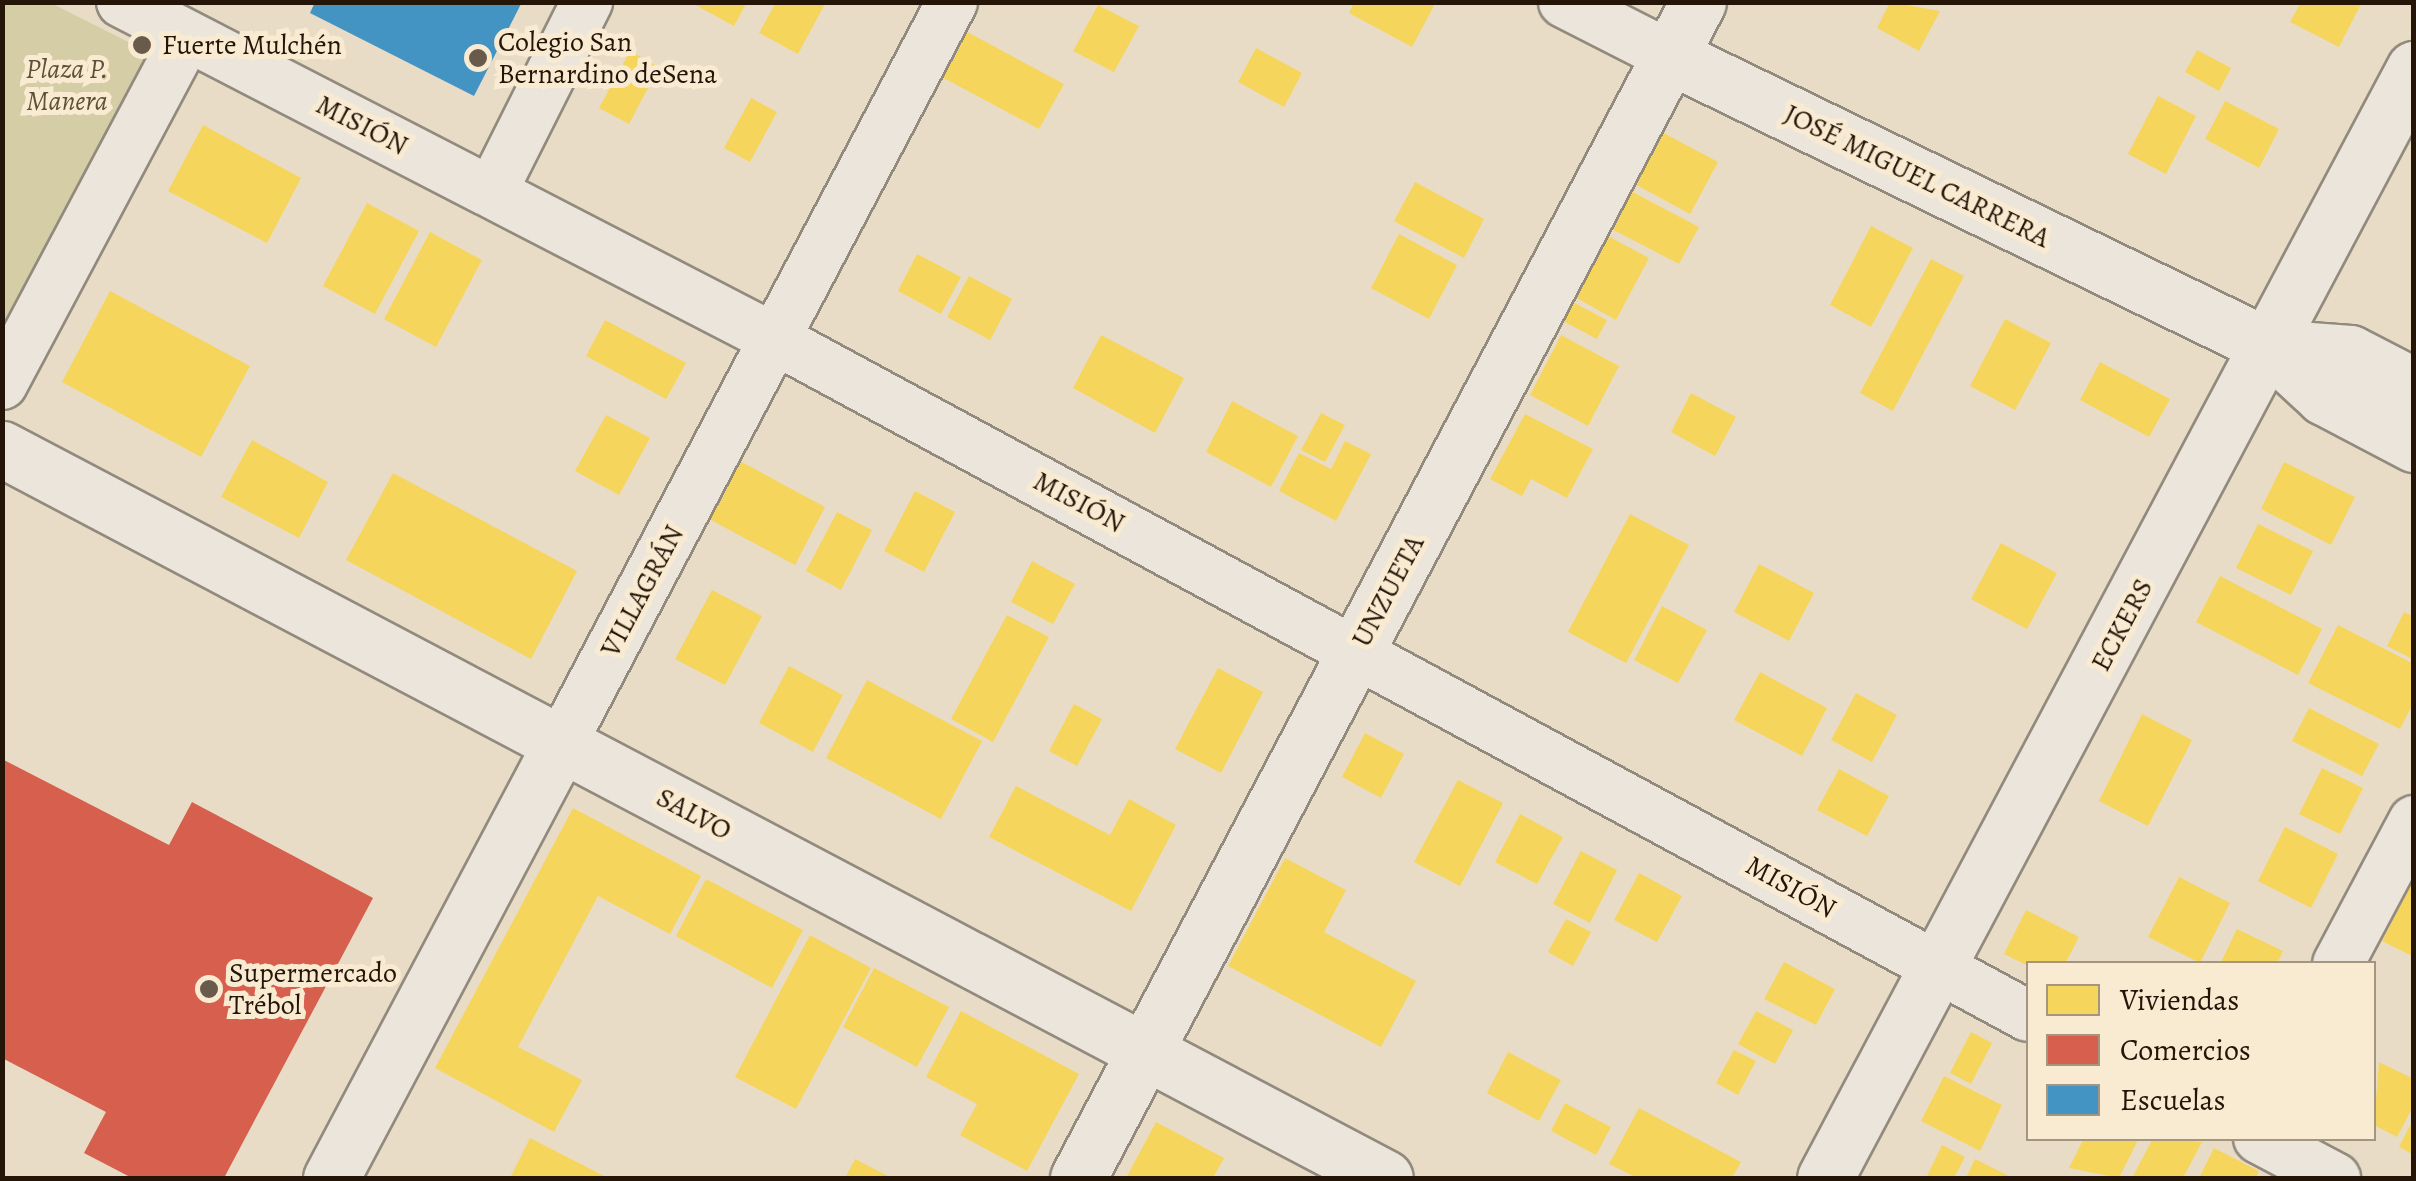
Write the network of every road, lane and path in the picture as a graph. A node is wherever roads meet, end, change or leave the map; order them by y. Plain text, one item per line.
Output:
1 (122, 2) edge
2 (587, 2) edge
3 (952, 2) edge
4 (1564, 2) edge
5 (1698, 2) edge
6 (187, 36) junction
7 (1670, 56) junction
8 (2414, 69) edge
9 (492, 191) junction
10 (2277, 335) junction
11 (775, 339) junction
12 (2, 384) edge
13 (2414, 386) edge
14 (2414, 444) edge
15 (2, 449) edge
16 (1357, 650) junction
17 (561, 744) junction
18 (2414, 821) edge
19 (2340, 961) edge
20 (1938, 968) junction
21 (2026, 1015) edge
22 (1145, 1052) junction
23 (2266, 1141) edge
24 (331, 1178) edge
25 (1078, 1178) edge
26 (1385, 1178) edge
27 (1825, 1178) edge
28 (2335, 1178) edge

1 - 6 street, MISIÓN
2 - 9 street
3 - 11 street, VILLAGRÁN
4 - 7 street, JOSÉ MIGUEL CARRERA
5 - 7 street, UNZUETA
6 - 9 street, MISIÓN
6 - 12 street
7 - 10 street, JOSÉ MIGUEL CARRERA
7 - 16 street, UNZUETA
8 - 10 street, ECKERS
9 - 11 street, MISIÓN
10 - 13 street, JOSÉ MIGUEL CARRERA
10 - 14 street, JOSÉ MIGUEL CARRERA
10 - 20 street, ECKERS
11 - 16 street, MISIÓN
11 - 17 street, VILLAGRÁN
15 - 17 street, SALVO
16 - 20 street, MISIÓN
16 - 22 street, UNZUETA
17 - 22 street, SALVO
17 - 24 street, VILLAGRÁN
18 - 19 street
20 - 21 street, MISIÓN
20 - 27 street, ECKERS
22 - 25 street, UNZUETA
22 - 26 street, SALVO
23 - 28 street

